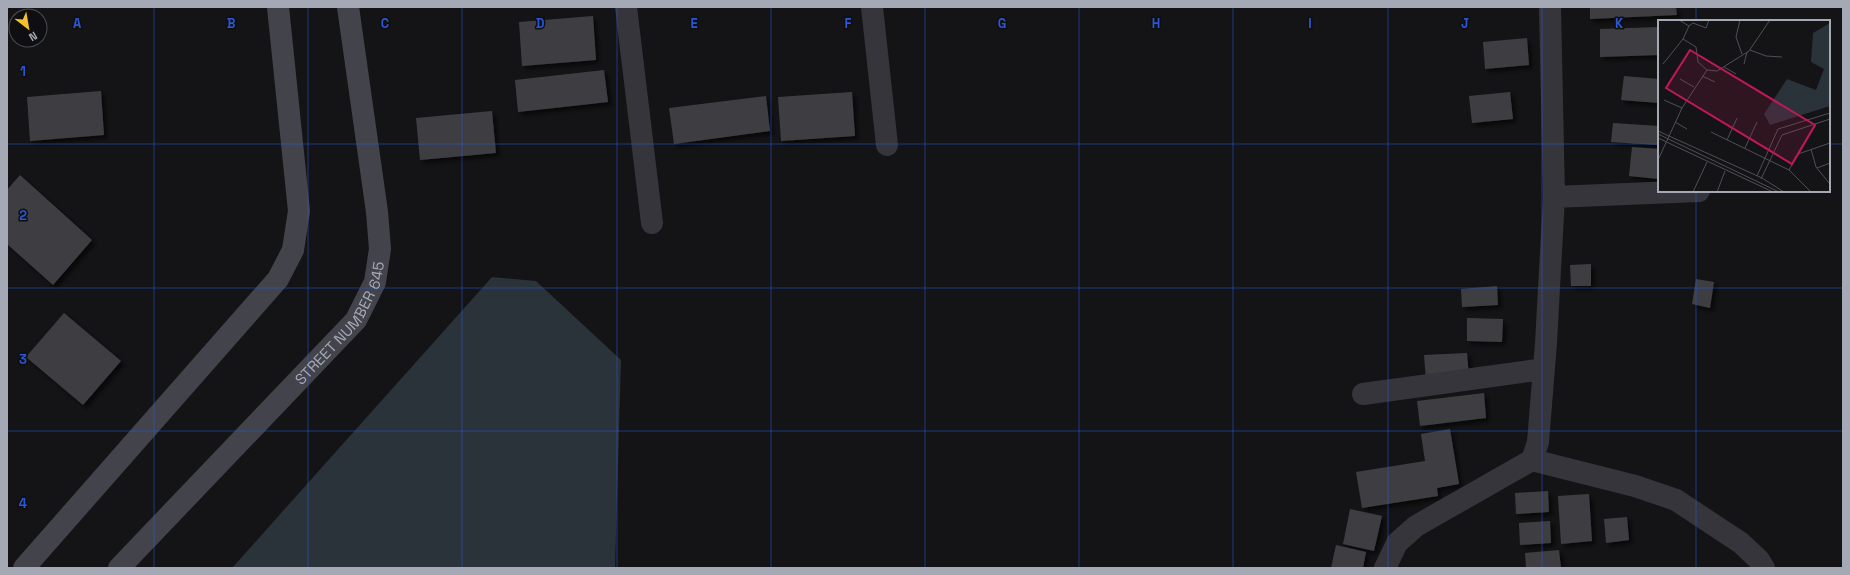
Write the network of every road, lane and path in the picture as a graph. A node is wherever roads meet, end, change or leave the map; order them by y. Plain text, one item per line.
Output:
1 (278, 7) edge
2 (348, 7) edge
3 (626, 7) edge
4 (872, 7) edge
5 (1550, 7) edge
6 (887, 145) dead end
7 (1675, 192) edge
8 (1554, 197) junction
9 (652, 224) dead end
10 (1544, 369) junction
11 (1363, 394) dead end
12 (1532, 460) junction
13 (24, 568) edge
14 (119, 568) edge
15 (1384, 568) edge
16 (1764, 568) edge

1 - 13 street
2 - 14 street, STREET NUMBER 645
3 - 9 street
4 - 6 street
5 - 8 street
7 - 8 street
8 - 10 street
10 - 11 street
10 - 12 street
12 - 15 street
12 - 16 street

